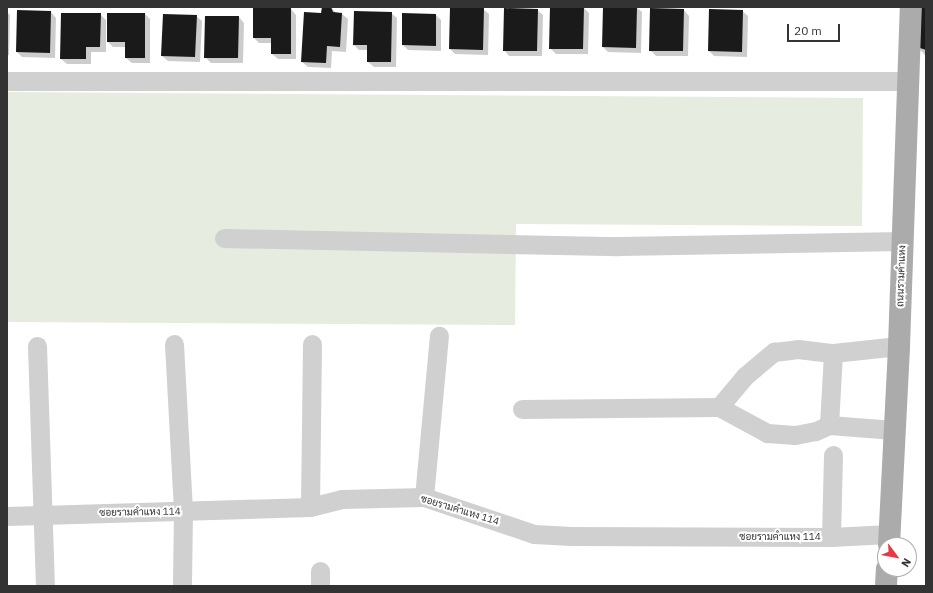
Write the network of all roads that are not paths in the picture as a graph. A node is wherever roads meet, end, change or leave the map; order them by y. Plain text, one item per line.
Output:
1 (911, 13) edge
2 (7, 81) edge
3 (909, 81) junction
4 (224, 238) dead end
5 (902, 241) junction
6 (439, 336) dead end
7 (174, 344) dead end
8 (312, 344) dead end
9 (37, 346) dead end
10 (899, 346) junction
11 (833, 353) junction
12 (719, 407) junction
13 (522, 409) dead end
14 (829, 425) junction
15 (894, 430) junction
16 (833, 454) dead end
17 (424, 497) junction
18 (310, 507) junction
19 (183, 511) junction
20 (41, 514) junction
21 (7, 516) edge
22 (831, 537) junction
23 (889, 537) edge
24 (877, 539) edge
25 (45, 586) edge
26 (182, 586) edge

1 - 3 main road, ถนนรามคำแหง
2 - 3 street
3 - 5 main road, ถนนรามคำแหง
4 - 5 street
5 - 10 main road, ถนนรามคำแหง
6 - 17 street
7 - 19 street
8 - 18 street
9 - 20 street
10 - 11 street
10 - 15 main road, ถนนรามคำแหง
11 - 12 street
11 - 14 street
12 - 13 street
12 - 14 street
14 - 15 street
15 - 23 main road, ถนนรามคำแหง
16 - 22 street
17 - 18 street, ซอยรามคำแหง 114
17 - 22 street, ซอยรามคำแหง 114
18 - 19 street, ซอยรามคำแหง 114
19 - 20 street, ซอยรามคำแหง 114
19 - 26 street
20 - 21 street, ซอยรามคำแหง 114
20 - 25 street
22 - 24 street, ซอยรามคำแหง 114

